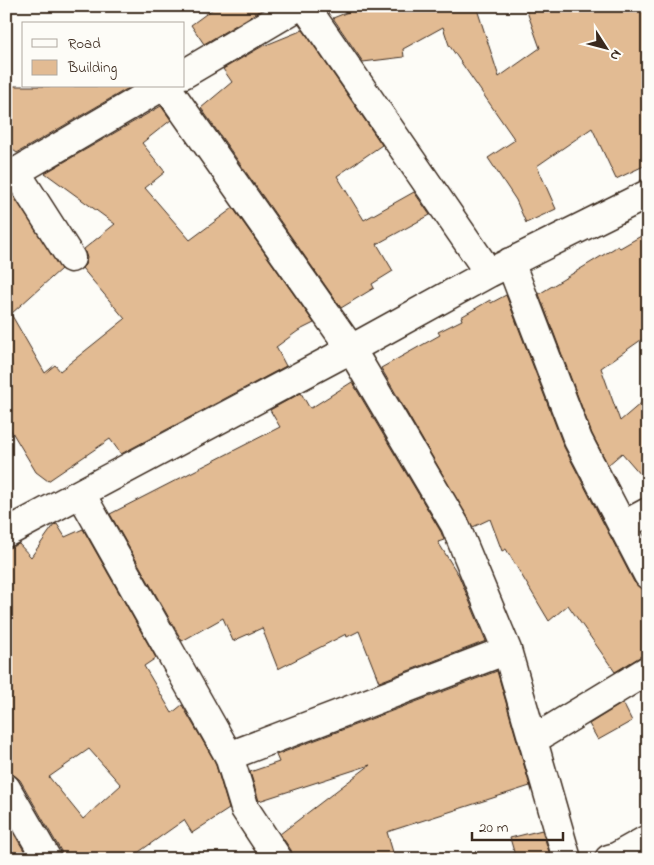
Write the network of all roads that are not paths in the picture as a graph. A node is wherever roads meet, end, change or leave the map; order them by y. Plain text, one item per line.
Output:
1 (299, 6) edge
2 (305, 6) edge
3 (185, 73) edge
4 (161, 88) edge
5 (165, 88) edge
6 (11, 175) edge
7 (648, 194) edge
8 (72, 258) dead end
9 (499, 268) junction
10 (351, 349) junction
11 (81, 494) junction
12 (648, 512) edge
13 (622, 526) junction
14 (6, 533) edge
15 (648, 575) edge
16 (507, 650) junction
17 (648, 670) edge
18 (533, 740) junction
19 (229, 756) junction
20 (6, 788) edge
21 (648, 839) edge
22 (46, 859) edge
23 (278, 859) edge
24 (567, 859) edge
25 (609, 859) edge

1 - 3 street
2 - 9 street
4 - 6 street
5 - 10 street
6 - 8 street
7 - 9 street
9 - 10 street
9 - 13 street
10 - 11 street
10 - 16 street
11 - 14 street
11 - 19 street
12 - 13 street
13 - 15 street
16 - 18 street
16 - 19 street
17 - 18 street
18 - 24 street
19 - 23 street
20 - 22 street
21 - 25 street

